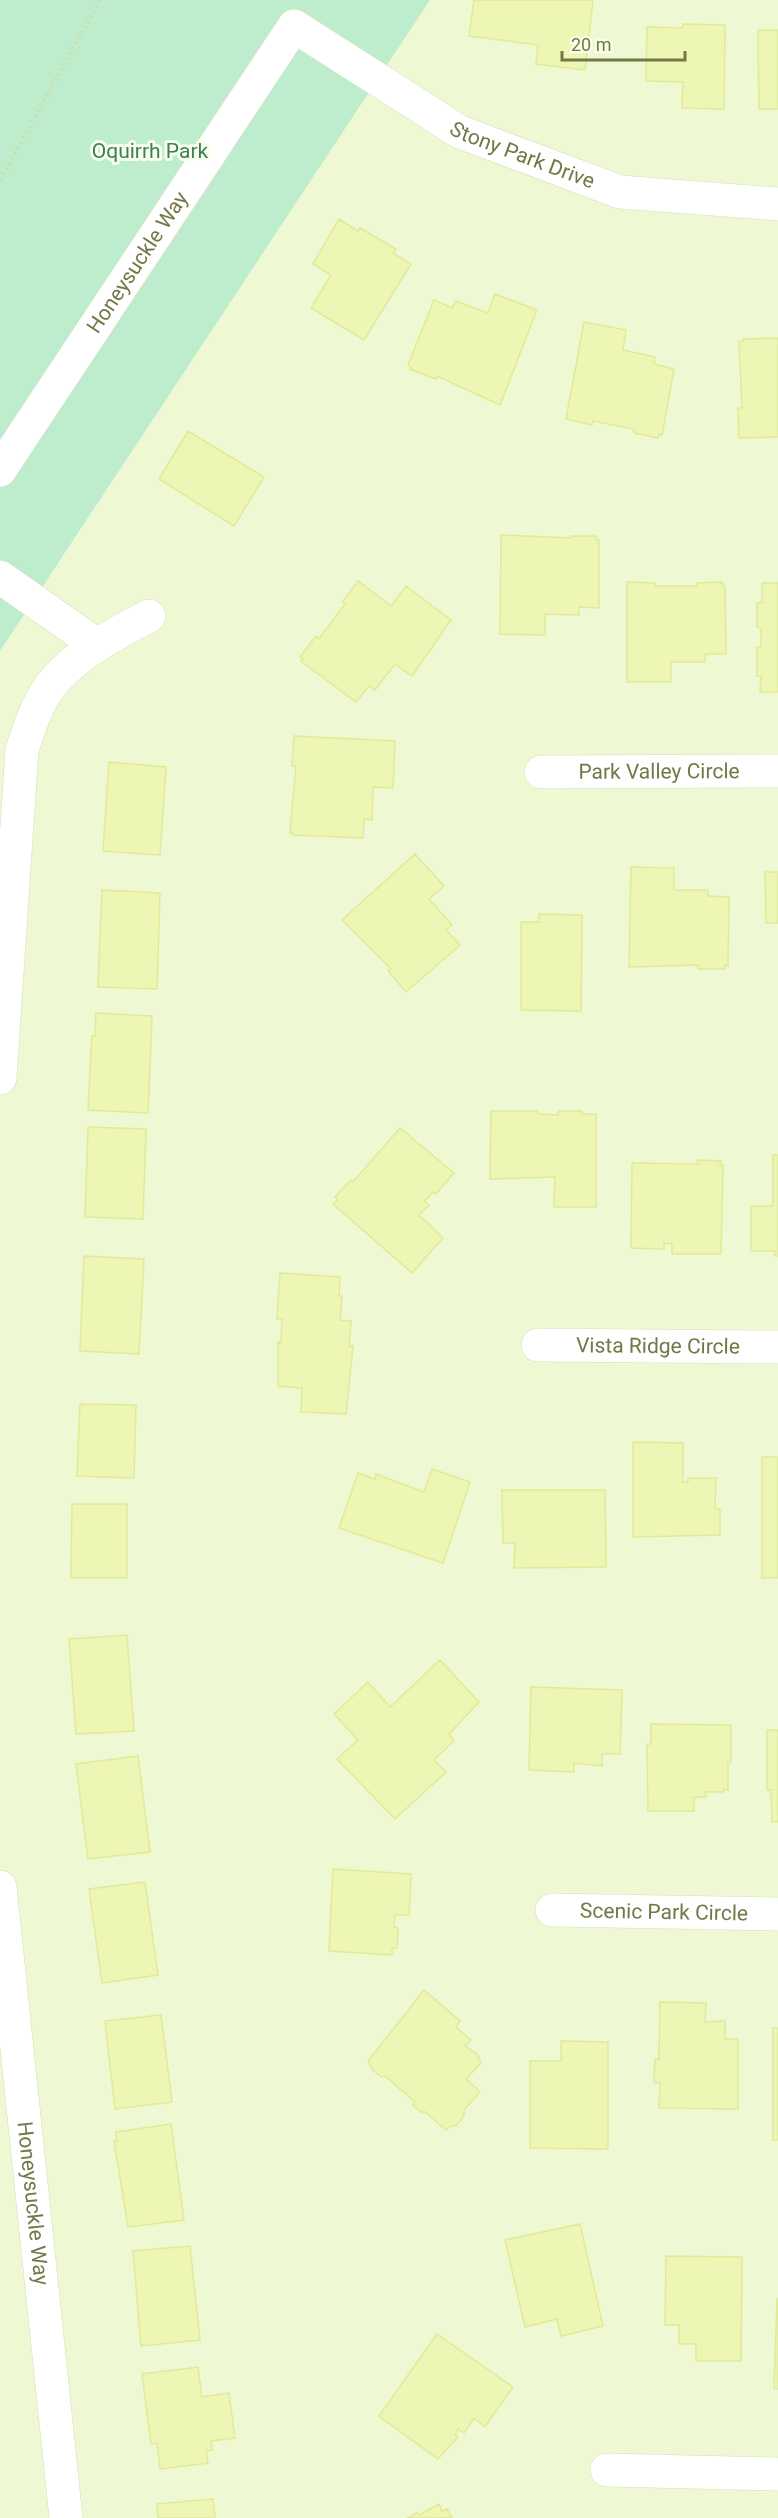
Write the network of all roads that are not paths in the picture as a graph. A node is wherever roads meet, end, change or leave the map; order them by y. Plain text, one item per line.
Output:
1 (294, 26) joint
2 (778, 204) edge
3 (0, 470) edge
4 (0, 577) edge
5 (149, 616) dead end
6 (98, 645) junction
7 (778, 771) edge
8 (541, 772) dead end
9 (0, 1078) edge
10 (538, 1345) dead end
11 (778, 1347) edge
12 (0, 1887) edge
13 (552, 1910) dead end
14 (778, 1914) edge
15 (607, 2470) dead end
16 (778, 2474) edge
17 (66, 2518) edge

1 - 2 street, Stony Park Drive
1 - 3 street, Honeysuckle Way
4 - 6 street
5 - 6 street
6 - 9 street
7 - 8 street, Park Valley Circle
10 - 11 street, Vista Ridge Circle
12 - 17 street, Honeysuckle Way
13 - 14 street, Scenic Park Circle
15 - 16 street

